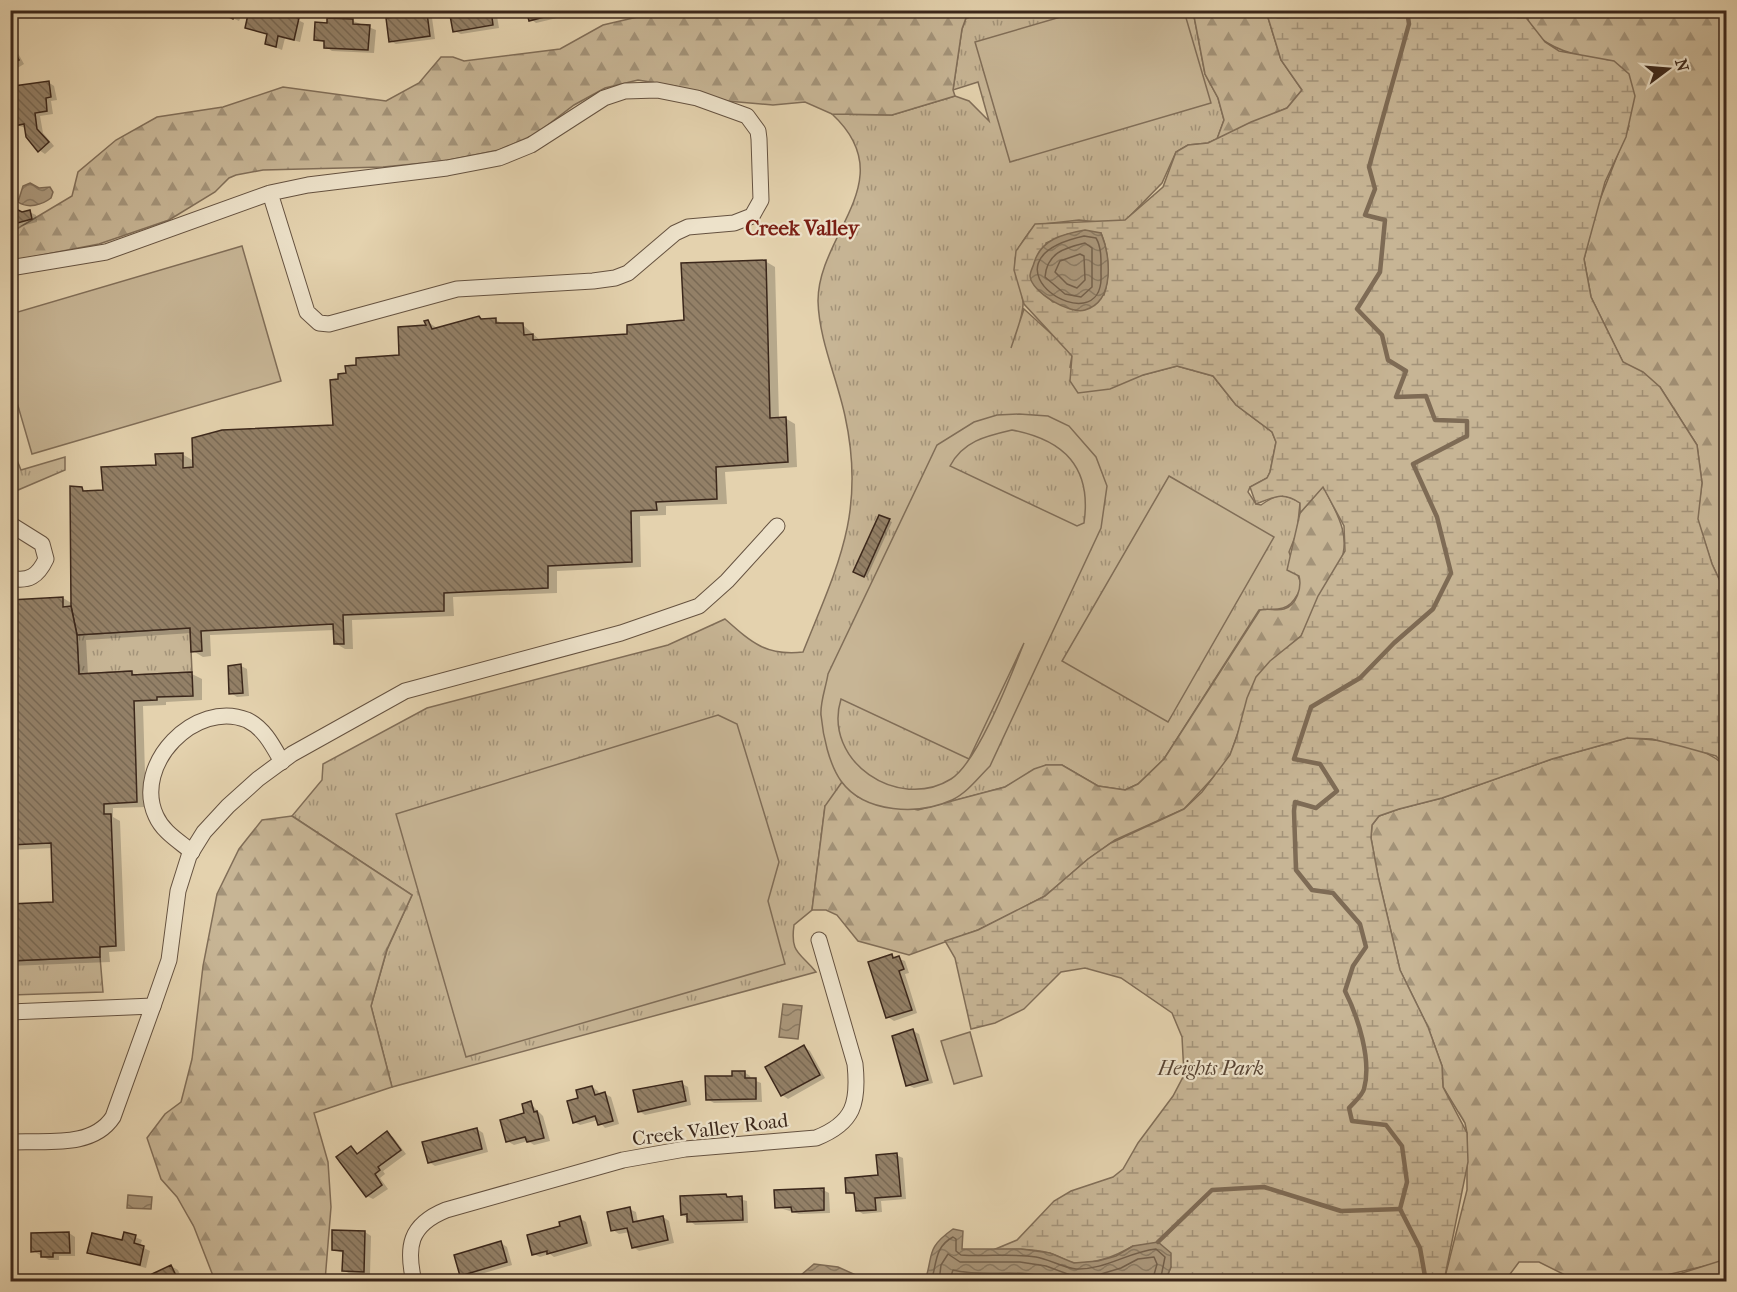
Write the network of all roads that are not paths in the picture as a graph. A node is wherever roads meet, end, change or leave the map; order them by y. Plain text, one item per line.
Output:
1 (270, 193) junction
2 (10, 268) edge
3 (10, 524) edge
4 (777, 526) dead end
5 (10, 578) edge
6 (282, 762) junction
7 (192, 852) junction
8 (819, 940) dead end
9 (153, 1006) junction
10 (10, 1012) edge
11 (10, 1142) edge
12 (414, 1281) edge

1 - 1 street
1 - 2 street
3 - 5 street
4 - 6 street
6 - 7 street
6 - 7 street
7 - 9 street
8 - 12 street, Creek Valley Road
9 - 10 street
9 - 11 street

